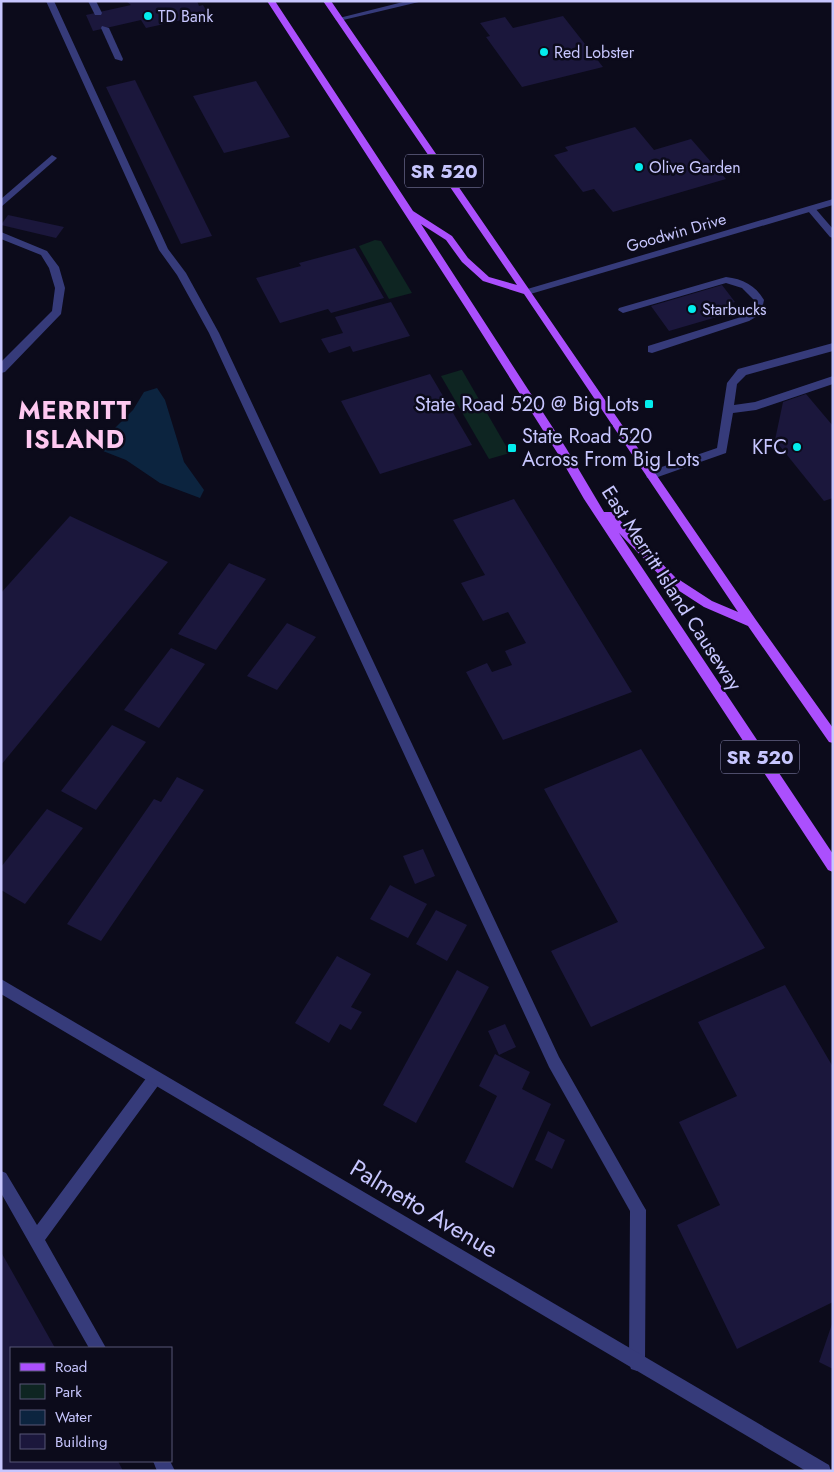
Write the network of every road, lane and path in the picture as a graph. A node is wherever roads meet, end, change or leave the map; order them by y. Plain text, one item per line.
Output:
1 (50, 1) edge
2 (92, 1) edge
3 (271, 1) edge
4 (327, 1) edge
5 (419, 1) edge
6 (98, 13) dead end
7 (339, 19) junction
8 (105, 28) dead end
9 (120, 59) dead end
10 (52, 158) dead end
11 (833, 202) edge
12 (1, 204) edge
13 (810, 208) junction
14 (408, 212) junction
15 (1, 235) edge
16 (833, 235) edge
17 (527, 292) junction
18 (623, 310) dead end
19 (833, 347) edge
20 (652, 349) dead end
21 (1, 369) edge
22 (833, 380) edge
23 (729, 410) junction
24 (651, 475) junction
25 (588, 496) junction
26 (752, 623) junction
27 (833, 738) edge
28 (833, 866) edge
29 (1, 986) edge
30 (155, 1078) junction
31 (1, 1178) edge
32 (36, 1239) junction
33 (97, 1347) edge
34 (637, 1363) junction
35 (823, 1471) edge

1 - 34 street
2 - 6 street
3 - 14 main road, East Merritt Island Causeway / SR 520
4 - 7 main road, SR 520
5 - 7 street
7 - 17 main road, SR 520
8 - 9 street
10 - 12 street
11 - 13 street, Goodwin Drive
13 - 16 street
13 - 17 street, Goodwin Drive
14 - 17 main road
14 - 25 main road, East Merritt Island Causeway / SR 520
15 - 21 street
17 - 24 main road, SR 520
18 - 20 street
19 - 23 street
22 - 23 street
23 - 24 street
24 - 26 main road, SR 520
25 - 26 main road
25 - 28 main road, East Merritt Island Causeway / SR 520
26 - 27 main road, SR 520
29 - 30 street, Palmetto Avenue
30 - 32 street
30 - 34 street, Palmetto Avenue
31 - 32 street
32 - 33 street
34 - 35 street, Palmetto Avenue

